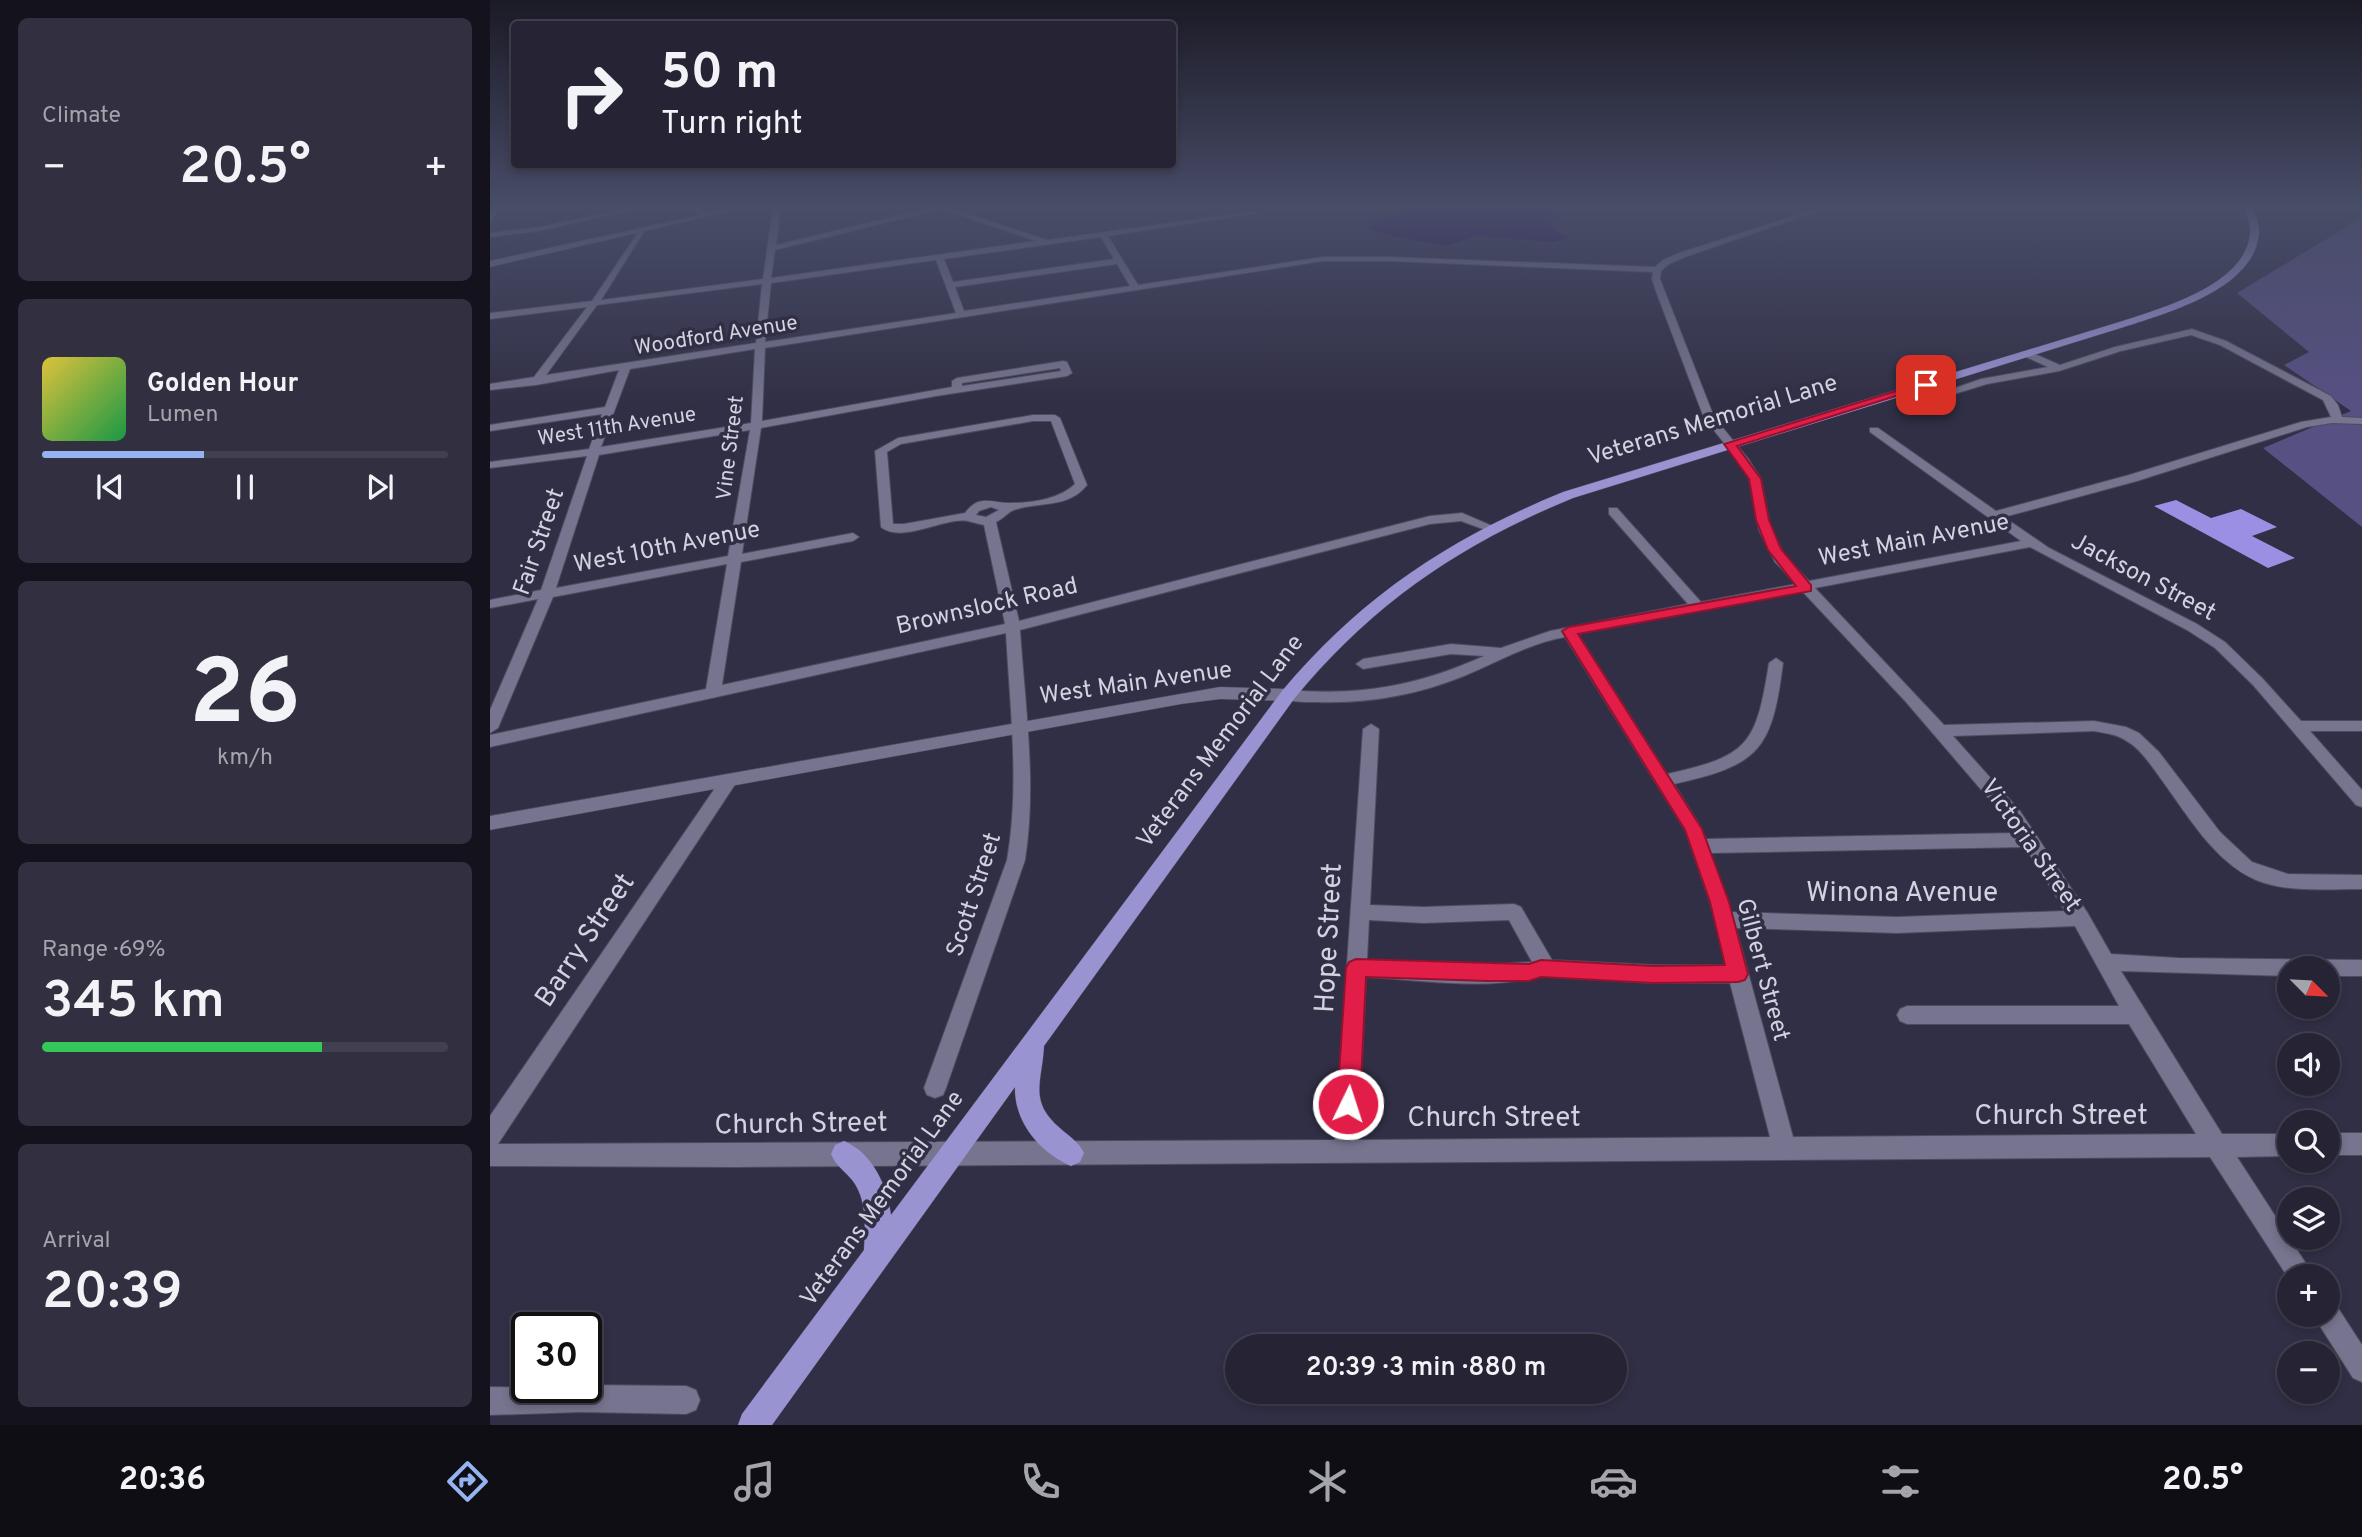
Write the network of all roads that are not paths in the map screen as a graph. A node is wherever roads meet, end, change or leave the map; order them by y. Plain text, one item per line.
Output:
1 (613, 274) edge
2 (766, 274) edge
3 (819, 274) edge
4 (944, 274) edge
5 (1030, 274) edge
6 (1127, 274) edge
7 (1235, 274) edge
8 (1657, 274) edge
9 (2231, 274) edge
10 (765, 281) junction
11 (948, 285) junction
12 (1136, 288) junction
13 (594, 304) junction
14 (961, 315) junction
15 (490, 316) edge
16 (761, 346) junction
17 (2027, 354) junction
18 (625, 368) junction
19 (2059, 368) junction
20 (536, 382) junction
21 (490, 387) edge
22 (957, 390) junction
23 (1928, 399) dead end
24 (610, 409) junction
25 (2337, 420) junction
26 (2362, 421) edge
27 (756, 425) junction
28 (490, 428) edge
29 (1874, 430) dead end
30 (1730, 444) junction
31 (594, 451) junction
32 (490, 465) edge
33 (1005, 508) junction
34 (1613, 511) dead end
35 (969, 516) junction
36 (1993, 516) junction
37 (989, 520) junction
38 (1491, 528) junction
39 (853, 537) dead end
40 (2031, 543) junction
41 (736, 558) junction
42 (1806, 588) junction
43 (547, 594) junction
44 (490, 604) edge
45 (1699, 608) junction
46 (1013, 627) junction
47 (1569, 631) junction
48 (1502, 652) junction
49 (1776, 663) dead end
50 (1363, 664) dead end
51 (713, 692) junction
52 (1288, 695) junction
53 (1018, 726) junction
54 (2295, 726) junction
55 (2362, 726) edge
56 (490, 728) edge
57 (1371, 729) dead end
58 (1940, 731) junction
59 (490, 741) edge
60 (730, 779) junction
61 (1665, 780) junction
62 (2362, 800) edge
63 (490, 823) edge
64 (2031, 840) junction
65 (1700, 846) junction
66 (2362, 882) edge
67 (1360, 912) junction
68 (2080, 918) junction
69 (1724, 920) junction
70 (2105, 962) junction
71 (1356, 968) junction
72 (1541, 968) junction
73 (2277, 968) edge
74 (2340, 968) edge
75 (2362, 968) edge
76 (1738, 974) junction
77 (1907, 1015) dead end
78 (2135, 1015) junction
79 (1034, 1040) junction
80 (935, 1088) dead end
81 (490, 1136) edge
82 (2340, 1144) edge
83 (2362, 1144) edge
84 (2217, 1145) junction
85 (2277, 1145) edge
86 (1784, 1148) junction
87 (1346, 1150) junction
88 (1071, 1153) junction
89 (844, 1154) junction
90 (951, 1154) junction
91 (490, 1155) edge
92 (878, 1253) junction
93 (2294, 1264) edge
94 (2335, 1327) edge
95 (2362, 1369) edge
96 (685, 1400) dead end
97 (490, 1401) edge
98 (752, 1425) edge

1 - 13 street
2 - 10 street, Vine Street
3 - 10 street
4 - 11 street
5 - 11 street
6 - 12 street
7 - 12 street, Woodford Avenue
8 - 30 street, Victoria Street
9 - 17 main road, Veterans Memorial Lane
10 - 13 street
10 - 16 street, Vine Street
11 - 14 street
12 - 14 street, Woodford Avenue
13 - 15 street
13 - 20 street
14 - 16 street, Woodford Avenue
16 - 18 street, Woodford Avenue
16 - 27 street, Vine Street
17 - 19 street
17 - 30 main road, Veterans Memorial Lane
18 - 20 street, Woodford Avenue
18 - 24 street, Fair Street
19 - 23 street
19 - 25 street
20 - 21 street, Woodford Avenue
22 - 22 street
22 - 27 street, West 11th Avenue
24 - 28 street
24 - 31 street, Fair Street
25 - 26 street, West Main Avenue
25 - 36 street, West Main Avenue
27 - 31 street, West 11th Avenue
27 - 41 street, Vine Street
29 - 36 street, Jackson Street
30 - 38 main road, Veterans Memorial Lane
30 - 42 street, Victoria Street
31 - 32 street, West 11th Avenue
31 - 43 street, Fair Street
33 - 35 street
33 - 35 street
33 - 37 street
34 - 45 street
35 - 37 street
36 - 40 street, Jackson Street
37 - 46 street, Scott Street
38 - 46 street, Brownslock Road
38 - 52 main road, Veterans Memorial Lane
39 - 41 street, West 10th Avenue
40 - 42 street, West Main Avenue
40 - 54 street, Jackson Street
41 - 43 street, West 10th Avenue
41 - 51 street, Vine Street
42 - 45 street, West Main Avenue
42 - 58 street, Victoria Street
43 - 44 street, West 10th Avenue
43 - 56 street, Fair Street
45 - 47 street, West Main Avenue
46 - 51 street, Brownslock Road
46 - 53 street, Scott Street
47 - 48 street, West Main Avenue
47 - 61 street, Gilbert Street
48 - 50 street
48 - 52 street, West Main Avenue
49 - 61 street
51 - 59 street, Brownslock Road
52 - 53 street, West Main Avenue
52 - 79 main road, Veterans Memorial Lane
53 - 60 street, West Main Avenue
53 - 80 street, Scott Street
54 - 55 street
54 - 62 street, Jackson Street
57 - 67 street, Hope Street
58 - 64 street, Victoria Street
58 - 66 street
60 - 63 street, West Main Avenue
60 - 81 street, Barry Street
61 - 65 street, Gilbert Street
64 - 65 street
64 - 68 street, Victoria Street
65 - 69 street, Gilbert Street
67 - 71 street, Hope Street
67 - 72 street
68 - 69 street, Winona Avenue
68 - 70 street, Victoria Street
69 - 76 street, Gilbert Street
70 - 73 street
70 - 78 street, Victoria Street
71 - 72 street
71 - 87 street, Hope Street
72 - 76 street
74 - 75 street
76 - 86 street, Gilbert Street
77 - 78 street
78 - 84 street, Victoria Street
79 - 88 main road
79 - 90 main road, Veterans Memorial Lane
82 - 83 street
84 - 85 street, Church Street
84 - 86 street, Church Street
84 - 93 street, Victoria Street
86 - 87 street, Church Street
87 - 88 street, Church Street
88 - 90 street, Church Street
89 - 90 street, Church Street
89 - 91 street, Church Street
89 - 92 main road
90 - 92 main road, Veterans Memorial Lane
92 - 98 main road, Veterans Memorial Lane
94 - 95 street
96 - 97 street

